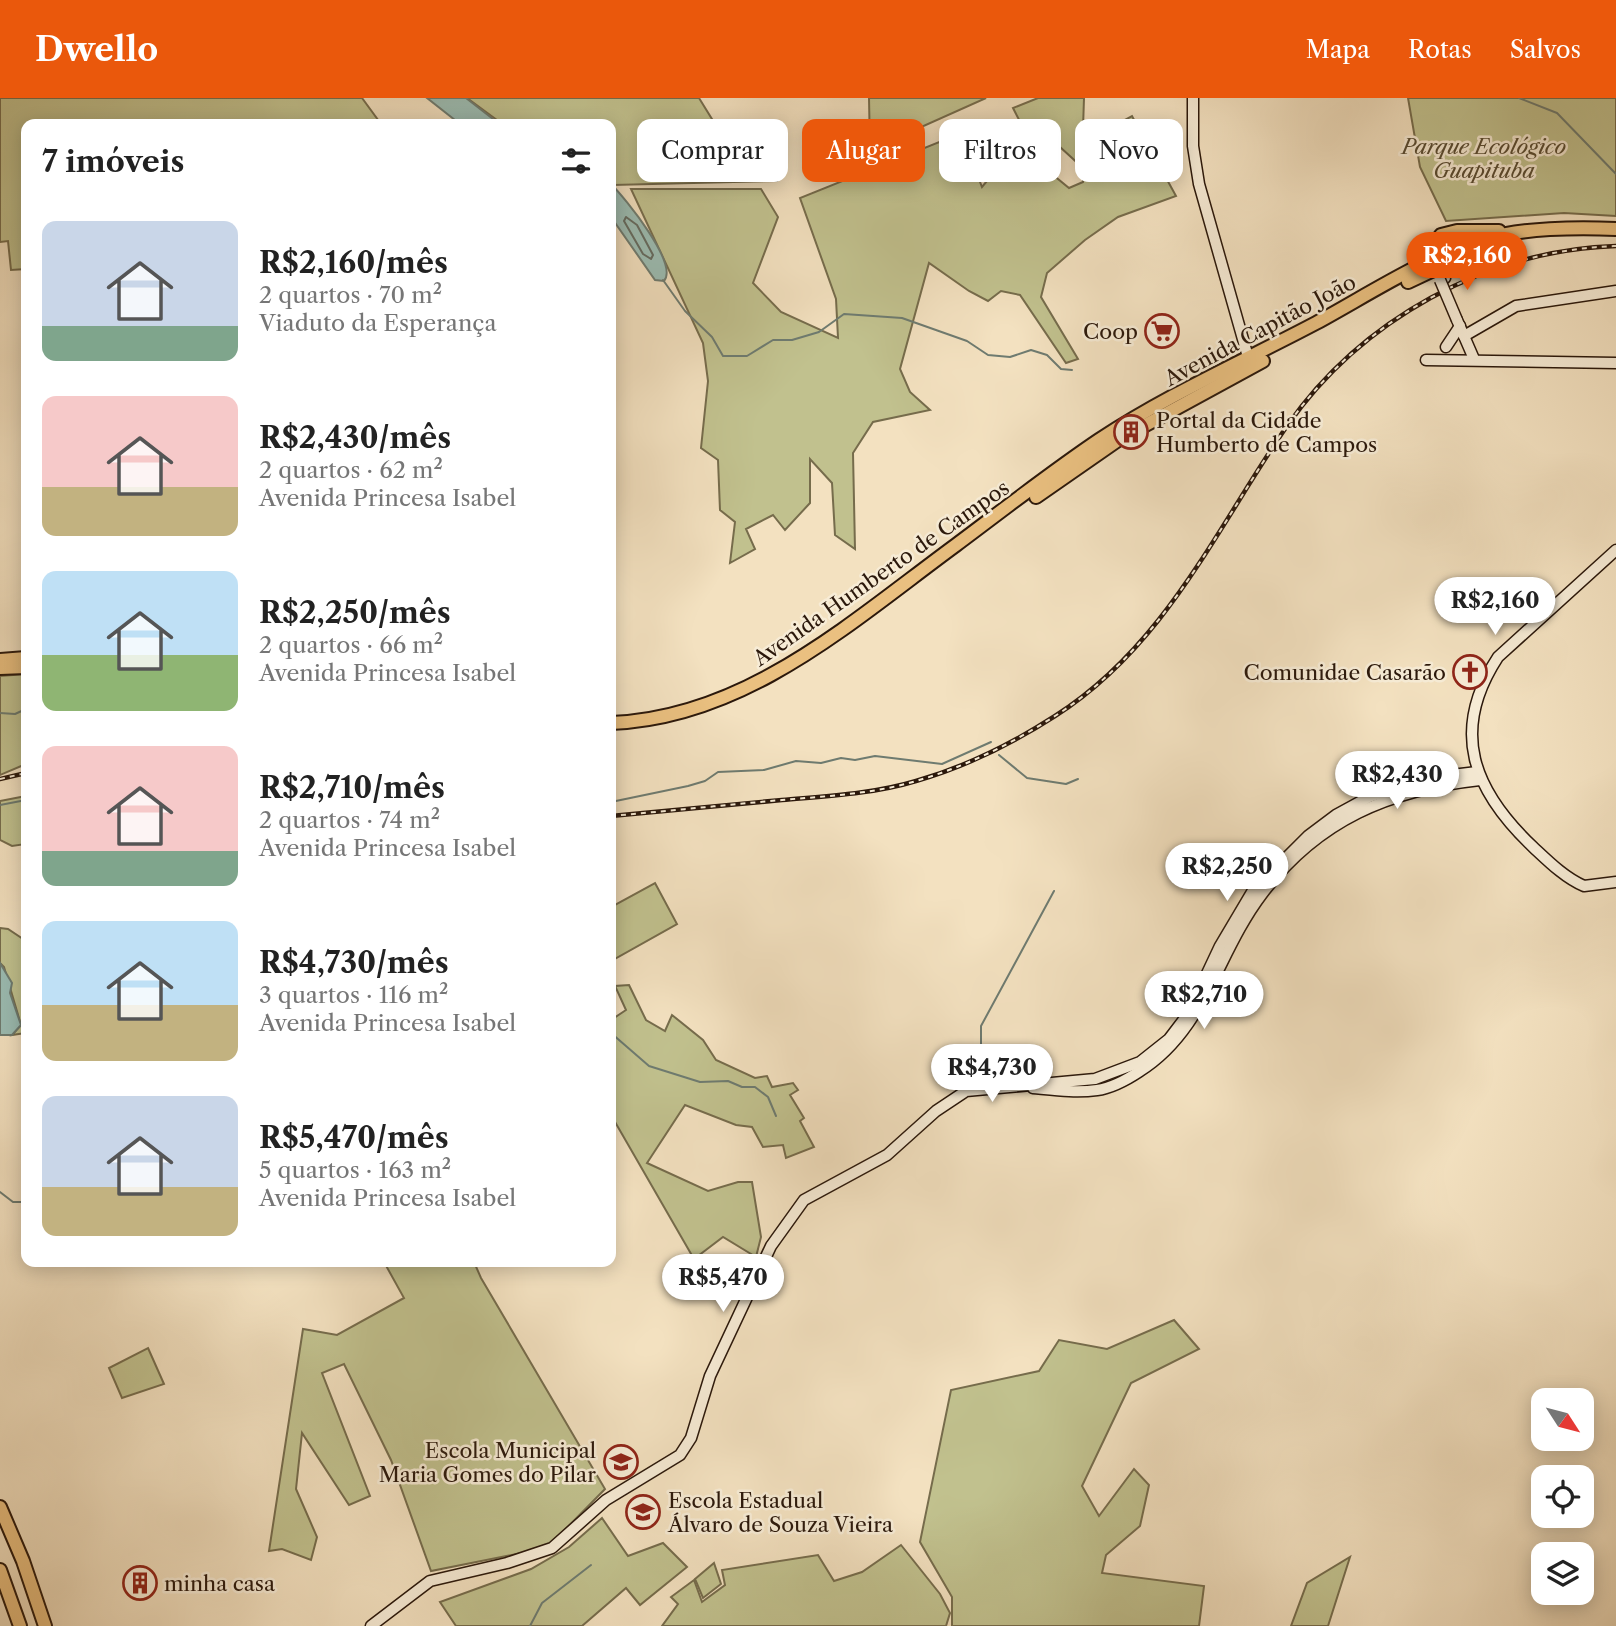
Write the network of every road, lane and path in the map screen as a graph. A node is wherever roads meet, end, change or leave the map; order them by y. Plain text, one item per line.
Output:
1 (1193, 98) edge
2 (1616, 229) edge
3 (1466, 231) junction
4 (1541, 232) junction
5 (1516, 233) junction
6 (1481, 245) junction
7 (1440, 271) junction
8 (1616, 291) edge
9 (1462, 326) junction
10 (1446, 347) dead end
11 (1474, 359) junction
12 (1426, 360) dead end
13 (1250, 363) junction
14 (1616, 363) edge
15 (1155, 414) joint
16 (1616, 550) edge
17 (941, 561) junction
18 (21, 658) edge
19 (0, 660) edge
20 (21, 667) edge
21 (0, 668) edge
22 (616, 723) edge
23 (616, 730) edge
24 (1478, 776) junction
25 (1616, 882) edge
26 (0, 1507) edge
27 (0, 1570) edge
28 (20, 1626) edge
29 (45, 1626) edge
30 (371, 1626) edge

1 - 13 main road
2 - 4 highway, Avenida Capitão João
3 - 5 highway
3 - 6 highway
3 - 7 highway
4 - 5 highway, Avenida Capitão João
4 - 6 highway, Avenida Capitão João
5 - 6 highway, Avenida Capitão João
6 - 7 highway, Avenida Capitão João
7 - 9 main road, bridge
7 - 13 highway, Avenida Capitão João
8 - 9 main road
9 - 10 main road
9 - 11 main road
11 - 12 main road
11 - 14 main road
13 - 15 highway, Avenida Capitão João
15 - 17 highway, Avenida Humberto de Campos
16 - 24 main road
17 - 22 highway, Avenida Humberto de Campos
17 - 23 highway, Avenida Humberto de Campos
18 - 19 highway
20 - 21 highway
24 - 25 main road
24 - 30 main road
26 - 29 highway
27 - 28 highway

